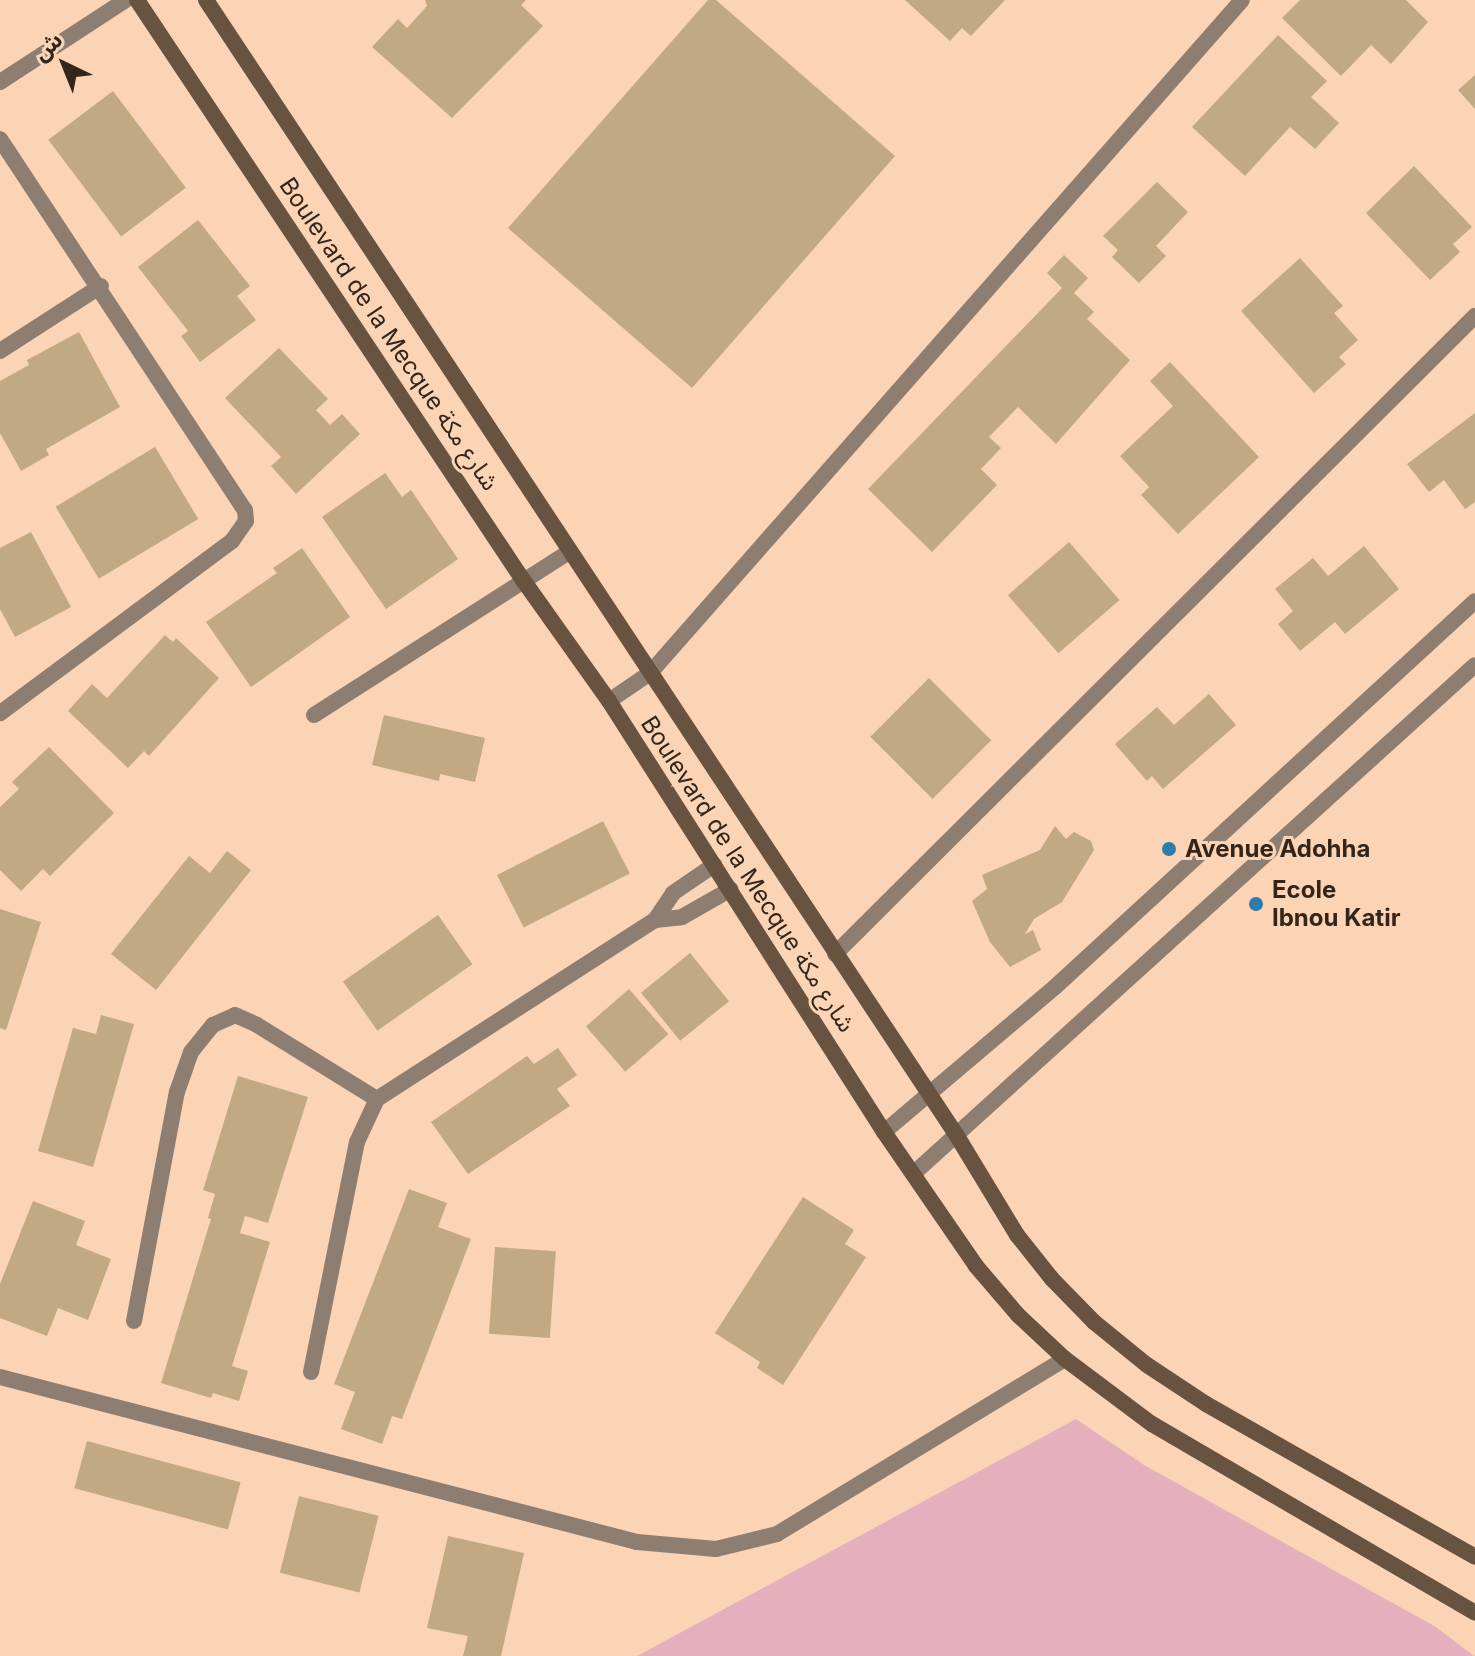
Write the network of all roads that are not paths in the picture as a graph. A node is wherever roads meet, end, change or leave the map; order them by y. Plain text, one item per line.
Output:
1 (126, 0) edge
2 (137, 0) edge
3 (206, 0) edge
4 (1242, 0) edge
5 (0, 82) edge
6 (0, 139) edge
7 (101, 286) junction
8 (1475, 316) edge
9 (0, 351) edge
10 (570, 551) junction
11 (523, 580) junction
12 (1475, 601) edge
13 (1475, 665) edge
14 (650, 673) junction
15 (609, 701) junction
16 (0, 713) edge
17 (314, 715) dead end
18 (714, 865) junction
19 (731, 889) junction
20 (655, 920) junction
21 (835, 954) junction
22 (929, 1094) junction
23 (377, 1099) junction
24 (884, 1132) junction
25 (957, 1136) junction
26 (913, 1174) junction
27 (134, 1321) dead end
28 (1065, 1359) junction
29 (311, 1372) dead end
30 (0, 1377) edge
31 (1475, 1557) edge
32 (1475, 1613) edge

1 - 5 street
2 - 11 main road, Boulevard de la Mecque شارع مكة
3 - 10 main road, Boulevard de la Mecque شارع مكة
4 - 14 street
6 - 7 street
7 - 9 street
7 - 16 street
8 - 21 street
10 - 11 street
10 - 14 main road, Boulevard de la Mecque شارع مكة
11 - 15 main road, Boulevard de la Mecque شارع مكة
11 - 17 street
12 - 22 street
13 - 25 street
14 - 15 street
14 - 21 main road, Boulevard de la Mecque شارع مكة
15 - 18 main road, Boulevard de la Mecque شارع مكة
18 - 19 main road, Boulevard de la Mecque شارع مكة
18 - 20 street
19 - 20 street
19 - 24 main road, Boulevard de la Mecque شارع مكة
20 - 23 street
21 - 22 main road, Boulevard de la Mecque شارع مكة
22 - 24 street
22 - 25 main road, Boulevard de la Mecque شارع مكة
23 - 27 street
23 - 29 street
24 - 26 main road, Boulevard de la Mecque شارع مكة
25 - 26 street
25 - 31 main road, Boulevard de la Mecque شارع مكة
26 - 28 main road, Boulevard de la Mecque شارع مكة
28 - 30 street
28 - 32 main road, Boulevard de la Mecque شارع مكة

